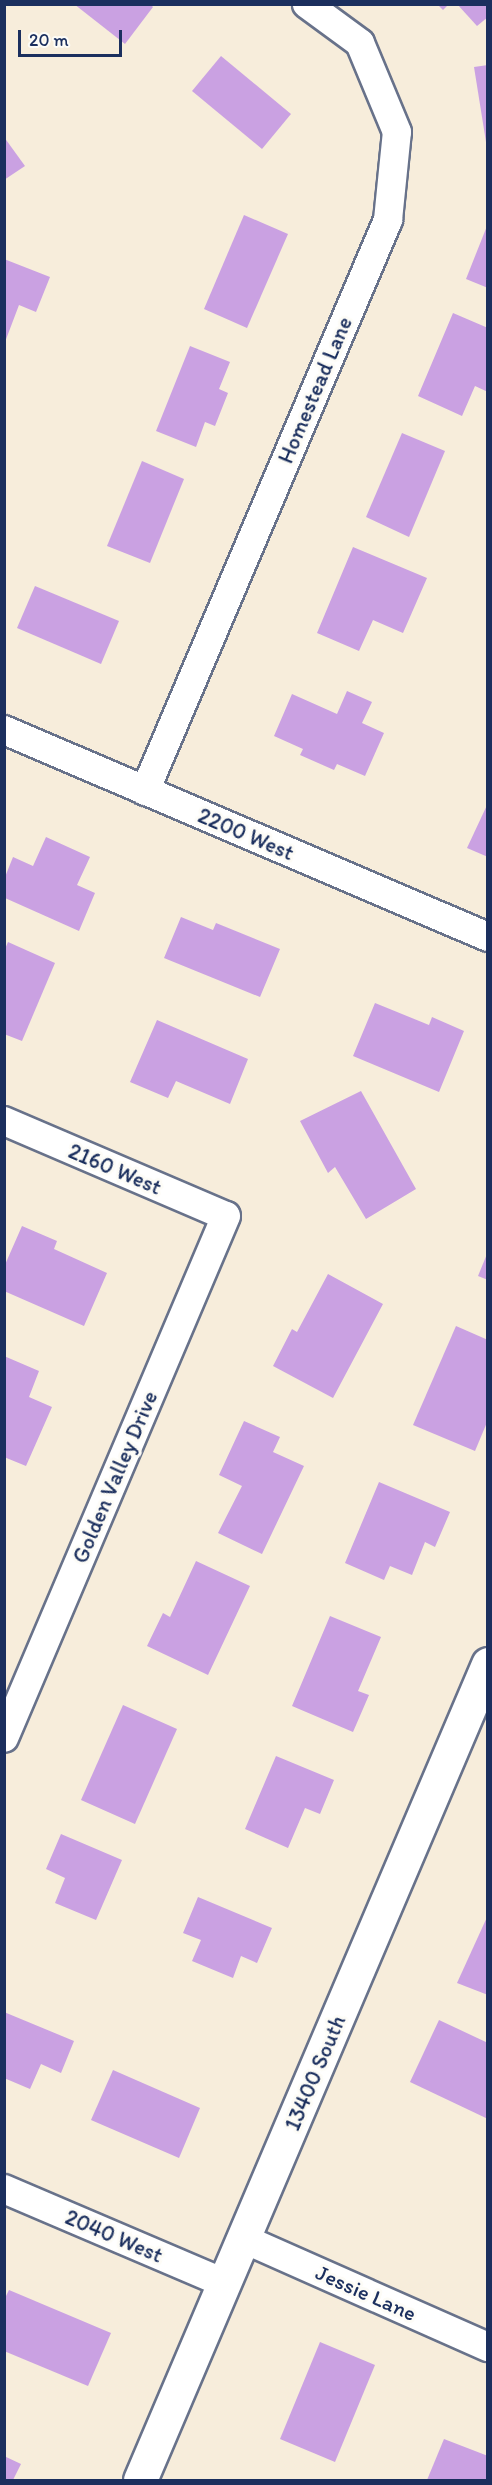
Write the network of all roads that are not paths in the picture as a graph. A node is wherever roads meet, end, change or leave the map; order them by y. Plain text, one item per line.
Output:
1 (307, 4) edge
2 (4, 730) edge
3 (145, 791) junction
4 (488, 937) edge
5 (4, 1122) edge
6 (226, 1216) joint
7 (488, 1664) edge
8 (4, 1738) edge
9 (4, 2189) edge
10 (244, 2239) junction
11 (224, 2283) junction
12 (488, 2347) edge
13 (140, 2481) edge

1 - 3 street, Homestead Lane
2 - 3 street, 2200 West
3 - 4 street, 2200 West
5 - 6 street, 2160 West
6 - 8 street, Golden Valley Drive
7 - 10 street, 13400 South
9 - 11 street, 2040 West
10 - 11 street, 13400 South
10 - 12 street, Jessie Lane
11 - 13 street, 13400 South

